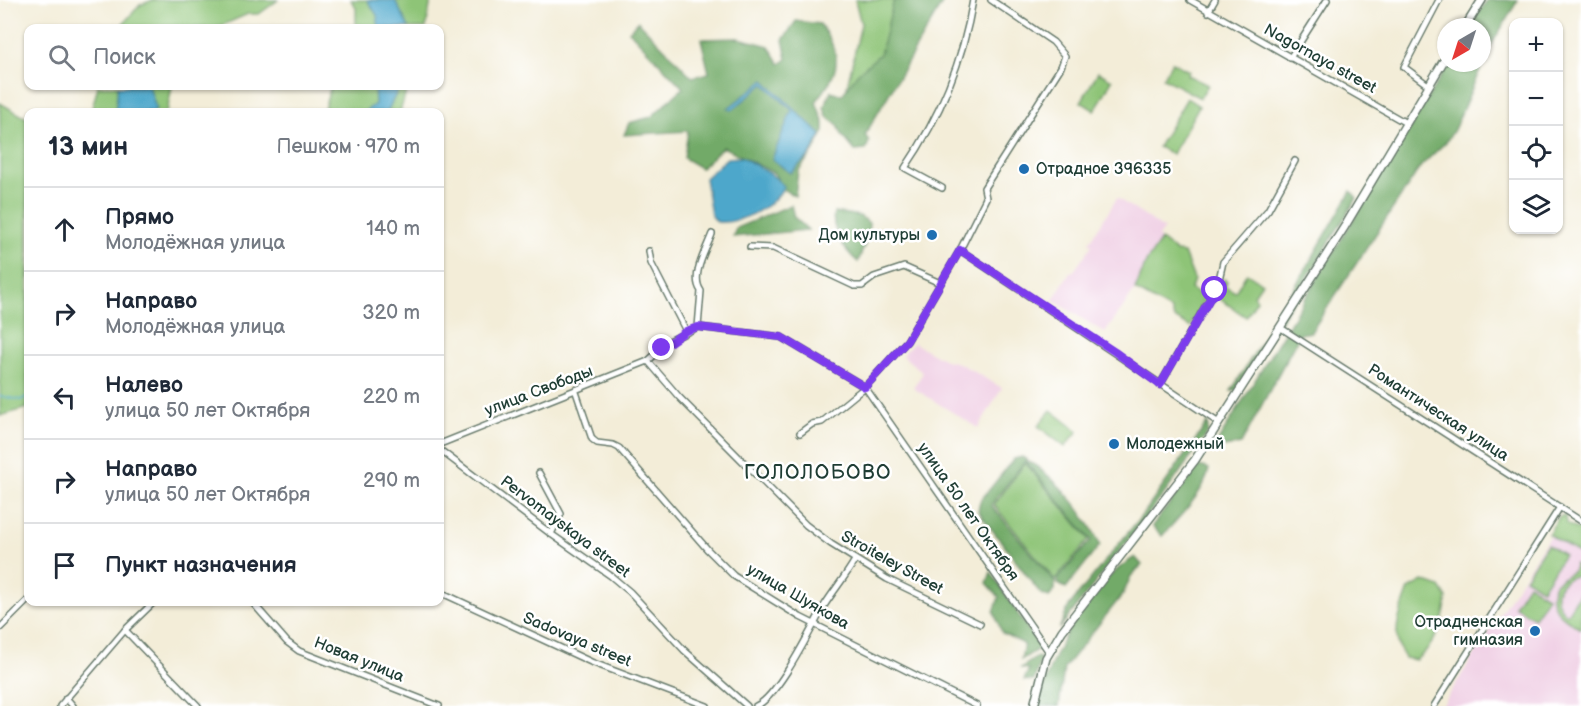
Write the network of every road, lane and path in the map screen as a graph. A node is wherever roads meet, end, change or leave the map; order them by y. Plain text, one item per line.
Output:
1 (973, 0) edge
2 (991, 0) edge
3 (1191, 0) edge
4 (1215, 0) edge
5 (1327, 0) edge
6 (1439, 0) edge
7 (1482, 0) edge
8 (1208, 12) junction
9 (1471, 18) edge
10 (1290, 58) junction
11 (1437, 71) edge
12 (1428, 85) junction
13 (1406, 123) junction
14 (1295, 161) dead end
15 (942, 188) dead end
16 (712, 234) dead end
17 (750, 247) dead end
18 (960, 250) junction
19 (649, 251) dead end
20 (940, 283) junction
21 (698, 327) junction
22 (1281, 328) junction
23 (686, 331) junction
24 (648, 361) junction
25 (1160, 385) junction
26 (865, 387) junction
27 (576, 392) junction
28 (1219, 423) junction
29 (800, 433) dead end
30 (444, 442) edge
31 (444, 453) edge
32 (539, 473) dead end
33 (1560, 507) junction
34 (1581, 521) edge
35 (551, 534) junction
36 (855, 560) junction
37 (444, 594) edge
38 (24, 604) edge
39 (150, 606) edge
40 (256, 606) edge
41 (815, 624) junction
42 (980, 624) dead end
43 (0, 628) edge
44 (125, 630) junction
45 (1048, 652) junction
46 (66, 698) junction
47 (60, 706) edge
48 (73, 706) edge
49 (198, 706) edge
50 (439, 706) edge
51 (707, 706) edge
52 (747, 706) edge
53 (756, 706) edge
54 (977, 706) edge
55 (1034, 706) edge
56 (1434, 706) edge

1 - 15 street
2 - 18 street
3 - 8 street, Nagornaya street
4 - 8 street
5 - 10 street
6 - 12 street
7 - 9 street
8 - 10 street, Nagornaya street
10 - 13 street, Nagornaya street
11 - 12 street
12 - 13 street
13 - 22 street
14 - 25 street
16 - 21 street
17 - 20 street
18 - 20 street
18 - 25 street
19 - 23 street
20 - 26 street
21 - 23 street, улица 50 лет Октября
21 - 26 street, улица 50 лет Октября
22 - 28 street
22 - 33 street, Романтическая улица
23 - 24 street, улица 50 лет Октября
24 - 27 street, улица Свободы
24 - 36 street, Stroiteley Street
25 - 28 street
26 - 29 street
26 - 45 street, улица 50 лет Октября
27 - 30 street, улица Свободы
27 - 41 street, улица Шуякова
28 - 45 street
31 - 35 street, Pervomayskaya street
32 - 35 street
33 - 34 street, Романтическая улица
33 - 56 street
35 - 52 street, Pervomayskaya street
36 - 41 street
36 - 42 street, Stroiteley Street
37 - 51 street, Sadovaya street
38 - 43 street
39 - 44 street
40 - 50 street, Новая улица
41 - 53 street
41 - 54 street, улица Шуякова
44 - 46 street
44 - 49 street
45 - 55 street
46 - 47 street
46 - 48 street

